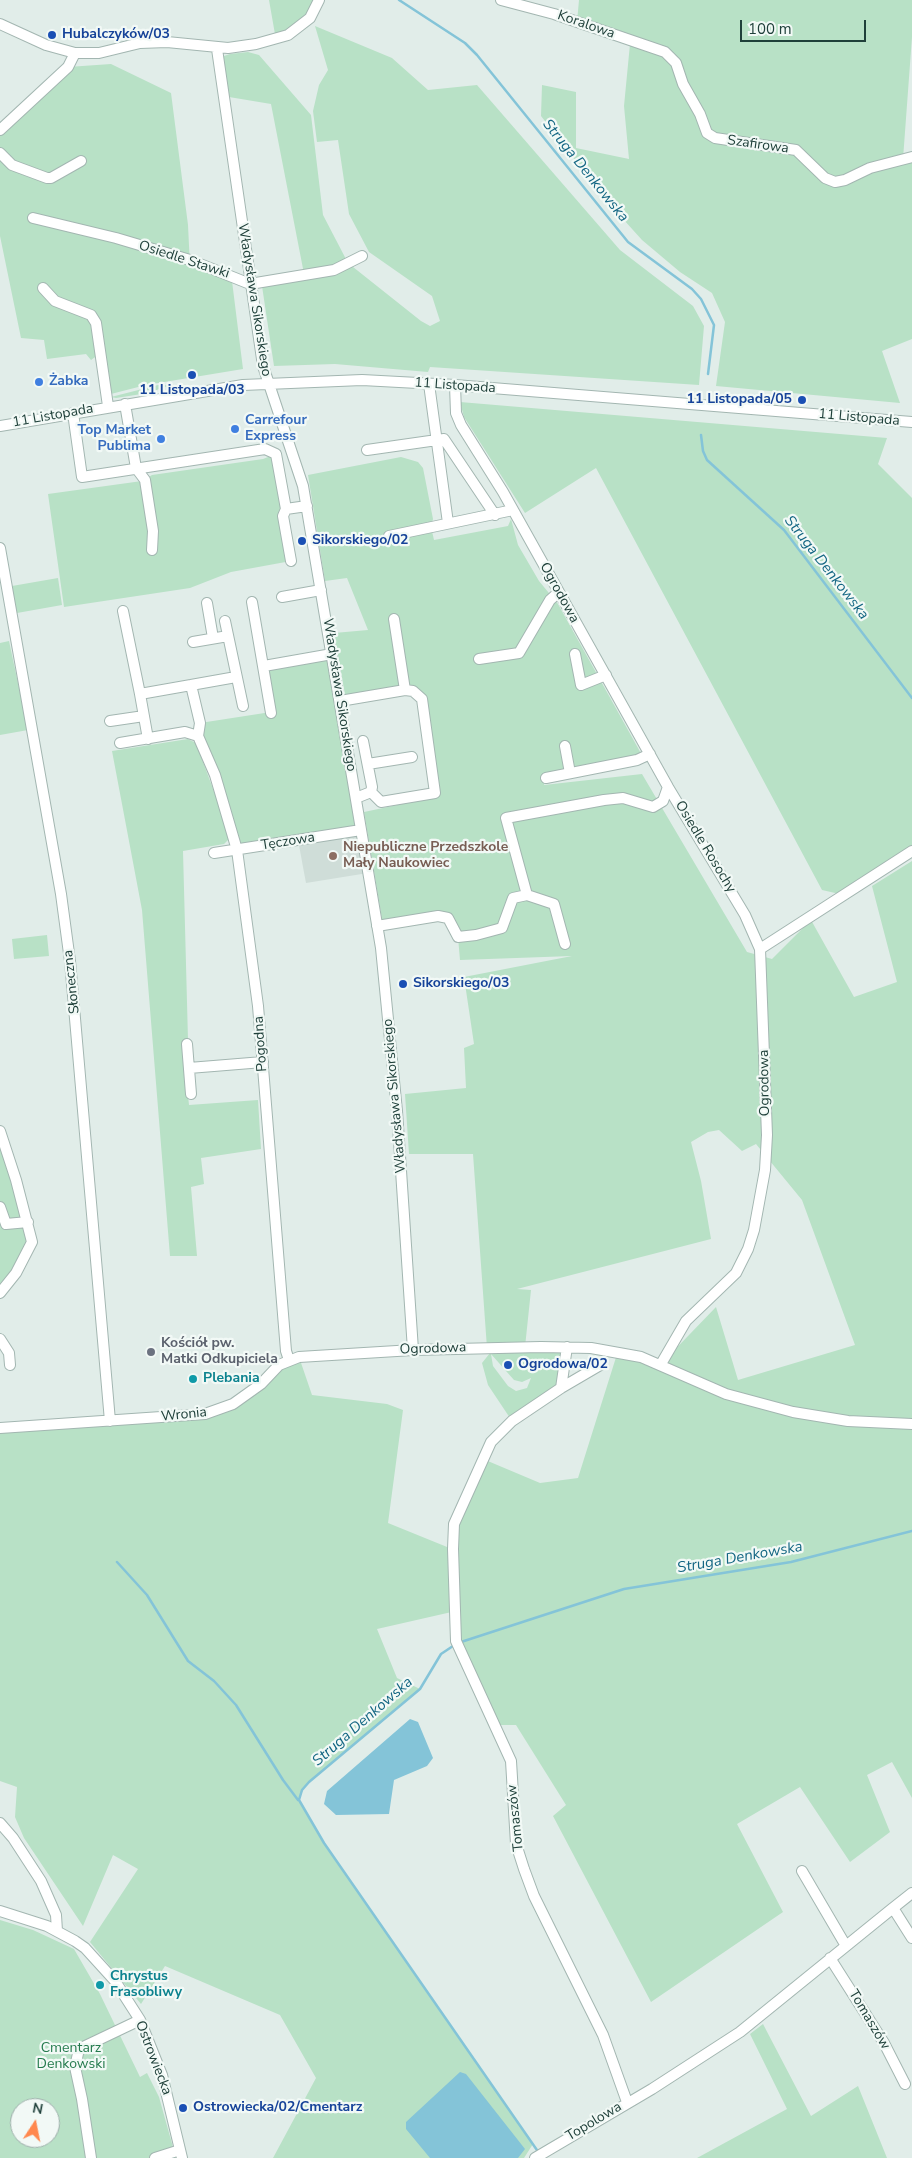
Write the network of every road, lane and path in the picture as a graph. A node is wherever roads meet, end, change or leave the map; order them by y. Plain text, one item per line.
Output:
1 (319, 0) edge
2 (501, 0) edge
3 (0, 24) edge
4 (217, 49) junction
5 (75, 53) junction
6 (669, 55) joint
7 (0, 130) edge
8 (0, 153) edge
9 (912, 157) edge
10 (81, 162) dead end
11 (33, 218) dead end
12 (362, 256) dead end
13 (250, 284) junction
14 (43, 288) dead end
15 (268, 382) junction
16 (429, 384) junction
17 (456, 385) junction
18 (125, 404) junction
19 (108, 406) junction
20 (73, 413) junction
21 (912, 422) edge
22 (0, 426) edge
23 (434, 439) junction
24 (367, 450) dead end
25 (136, 468) junction
26 (307, 506) junction
27 (286, 509) junction
28 (513, 510) junction
29 (495, 515) junction
30 (448, 523) junction
31 (388, 536) dead end
32 (0, 548) edge
33 (152, 550) dead end
34 (291, 561) dead end
35 (321, 590) junction
36 (559, 592) junction
37 (282, 597) dead end
38 (252, 602) dead end
39 (206, 603) dead end
40 (123, 611) dead end
41 (394, 619) dead end
42 (225, 621) dead end
43 (228, 636) junction
44 (213, 638) junction
45 (193, 642) dead end
46 (332, 654) junction
47 (576, 654) dead end
48 (479, 659) dead end
49 (264, 666) junction
50 (606, 675) junction
51 (236, 677) junction
52 (191, 684) junction
53 (406, 690) junction
54 (140, 694) junction
55 (340, 700) junction
56 (243, 706) dead end
57 (271, 713) dead end
58 (144, 716) junction
59 (110, 721) dead end
60 (198, 736) junction
61 (148, 738) junction
62 (363, 741) dead end
63 (120, 743) dead end
64 (564, 746) dead end
65 (650, 754) junction
66 (412, 757) dead end
67 (368, 764) junction
68 (570, 773) junction
69 (546, 778) dead end
70 (668, 787) junction
71 (370, 792) junction
72 (356, 798) junction
73 (361, 830) junction
74 (237, 850) junction
75 (912, 851) edge
76 (214, 852) dead end
77 (527, 895) junction
78 (377, 926) junction
79 (565, 944) dead end
80 (760, 949) junction
81 (188, 1044) dead end
82 (263, 1062) junction
83 (189, 1068) junction
84 (191, 1094) dead end
85 (0, 1131) edge
86 (0, 1207) edge
87 (28, 1222) junction
88 (0, 1293) edge
89 (0, 1339) edge
90 (567, 1347) junction
91 (413, 1350) junction
92 (294, 1358) junction
93 (602, 1364) dead end
94 (661, 1364) junction
95 (10, 1365) dead end
96 (561, 1388) junction
97 (110, 1421) junction
98 (912, 1424) edge
99 (0, 1428) edge
100 (0, 1823) edge
101 (802, 1871) dead end
102 (912, 1893) edge
103 (893, 1908) junction
104 (0, 1911) edge
105 (57, 1931) junction
106 (912, 1938) edge
107 (846, 1946) junction
108 (830, 1958) junction
109 (140, 2020) junction
110 (905, 2084) dead end
111 (627, 2102) junction
112 (181, 2154) edge
113 (91, 2158) edge
114 (155, 2158) edge
115 (535, 2158) edge

1 - 4 street
2 - 6 street, Koralowa
3 - 5 street
4 - 5 street
4 - 13 street, Władysława Sikorskiego
5 - 7 street
6 - 9 street, Szafirowa
8 - 10 street
11 - 13 street, Osiedle Stawki
12 - 13 street
13 - 15 street, Władysława Sikorskiego
14 - 19 street
15 - 16 street, 11 Listopada
15 - 18 street, 11 Listopada
15 - 26 street, Władysława Sikorskiego
16 - 17 street, 11 Listopada
16 - 23 street
17 - 21 street, 11 Listopada
17 - 28 street, Ogrodowa
18 - 19 street, 11 Listopada
18 - 25 street
19 - 20 street, 11 Listopada
20 - 22 street, 11 Listopada
20 - 25 street
23 - 24 street
23 - 29 street
23 - 30 street
25 - 27 street
25 - 33 street
26 - 27 street
26 - 35 street, Władysława Sikorskiego
27 - 34 street
28 - 29 street
28 - 36 street, Ogrodowa
29 - 30 street
30 - 31 street
32 - 97 street, Słoneczna
35 - 37 street
35 - 46 street, Władysława Sikorskiego
36 - 48 street
36 - 50 street, Ogrodowa
38 - 49 street
39 - 44 street
40 - 54 street
41 - 53 street
42 - 43 street
43 - 44 street
43 - 51 street
44 - 45 street
46 - 49 street
46 - 55 street, Władysława Sikorskiego
47 - 50 street
49 - 57 street
50 - 65 street, Ogrodowa
51 - 52 street
51 - 56 street
52 - 54 street
52 - 60 street
53 - 55 street
53 - 71 street
54 - 58 street
55 - 72 street, Władysława Sikorskiego
58 - 59 street
58 - 61 street
60 - 61 street
60 - 74 street, Pogodna
61 - 63 street
62 - 67 street
64 - 68 street
65 - 68 street
65 - 70 street, Ogrodowa
66 - 67 street
67 - 71 street
68 - 69 street
70 - 77 street, Osiedle Rosochy
70 - 80 street, Osiedle Rosochy
71 - 72 street
72 - 73 street, Władysława Sikorskiego
73 - 74 street, Tęczowa
73 - 78 street, Władysława Sikorskiego
74 - 76 street, Tęczowa
74 - 82 street, Pogodna
75 - 80 street
77 - 78 street
77 - 79 street
78 - 91 street, Władysława Sikorskiego
80 - 94 street, Ogrodowa
81 - 83 street
82 - 83 street
82 - 92 street, Pogodna
83 - 84 street
85 - 87 street
86 - 87 street
87 - 88 street
89 - 95 street
90 - 91 street, Ogrodowa
90 - 94 street, Ogrodowa
90 - 96 street
91 - 92 street, Ogrodowa
92 - 97 street, Wronia
93 - 96 street, Tomaszów
94 - 98 street, Ogrodowa
96 - 111 street, Tomaszów
97 - 99 street
100 - 105 street
101 - 107 street
102 - 103 street
103 - 106 street
103 - 107 street
104 - 105 street, Ostrowiecka
105 - 109 street, Ostrowiecka
107 - 108 street
108 - 110 street, Tomaszów
108 - 111 street
109 - 112 street, Ostrowiecka
109 - 113 street
111 - 115 street, Topolowa
112 - 114 street

